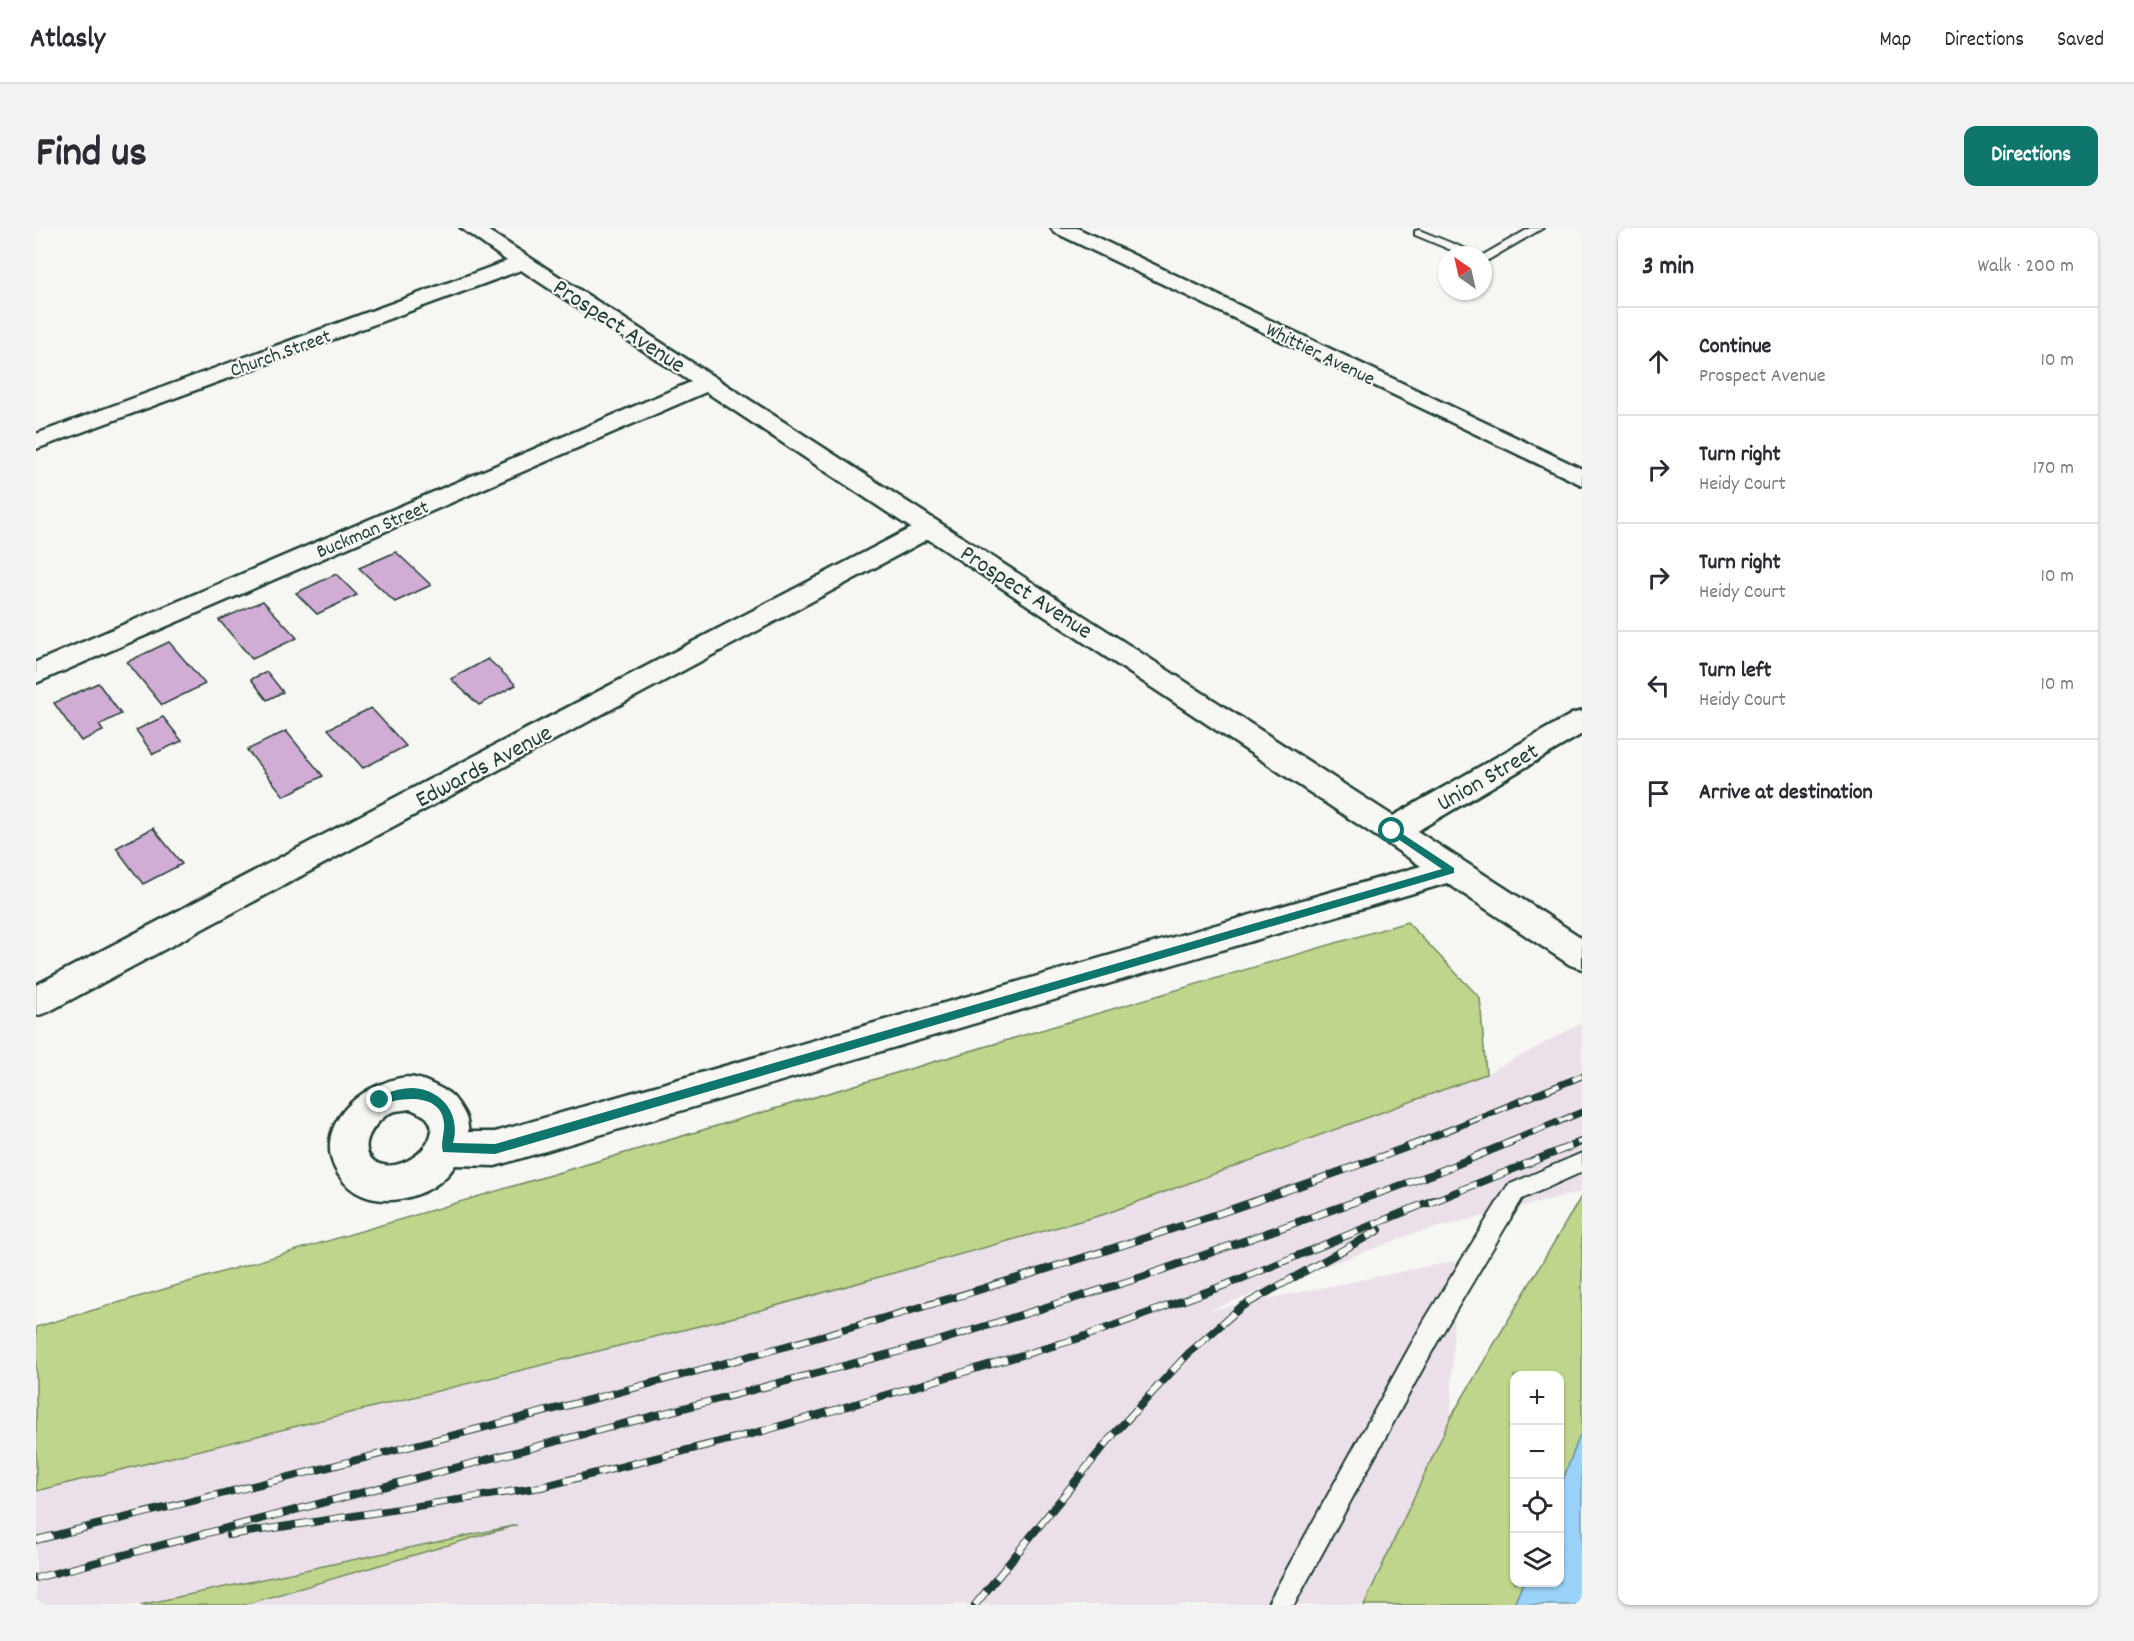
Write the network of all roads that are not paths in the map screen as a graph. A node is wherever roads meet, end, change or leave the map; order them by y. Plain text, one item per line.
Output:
1 (471, 228) edge
2 (1061, 228) edge
3 (1428, 228) edge
4 (1508, 228) edge
5 (1538, 228) edge
6 (1526, 235) junction
7 (1450, 246) edge
8 (1492, 255) edge
9 (523, 262) junction
10 (708, 383) junction
11 (36, 442) edge
12 (1582, 478) edge
13 (930, 528) junction
14 (36, 673) edge
15 (1582, 721) edge
16 (1392, 831) junction
17 (1450, 870) junction
18 (1582, 955) edge
19 (36, 1002) edge
20 (447, 1148) dead end
21 (1582, 1162) edge
22 (1280, 1605) edge

1 - 9 street, Prospect Avenue
2 - 12 street, Whittier Avenue
3 - 7 lane
4 - 6 lane
5 - 6 lane
6 - 8 lane
9 - 10 street, Prospect Avenue
9 - 11 street, Church Street
10 - 13 street, Prospect Avenue
10 - 14 street, Buckman Street
13 - 16 street, Prospect Avenue
13 - 19 street, Edwards Avenue
15 - 16 street, Union Street
16 - 17 street, Prospect Avenue
17 - 18 street, Prospect Avenue
17 - 20 street
21 - 22 lane

